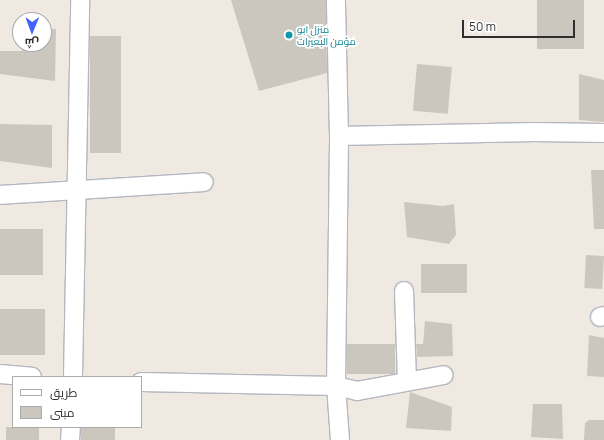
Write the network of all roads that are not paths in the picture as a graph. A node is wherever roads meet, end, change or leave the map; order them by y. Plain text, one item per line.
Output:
1 (80, 0) edge
2 (336, 0) edge
3 (604, 133) edge
4 (339, 136) junction
5 (204, 182) dead end
6 (76, 189) junction
7 (0, 194) edge
8 (404, 291) dead end
9 (0, 374) edge
10 (444, 374) dead end
11 (21, 376) edge
12 (73, 376) edge
13 (407, 381) junction
14 (142, 382) edge
15 (336, 386) junction
16 (70, 428) edge
17 (70, 440) edge
18 (340, 440) edge

1 - 6 street
2 - 4 street
3 - 4 street
4 - 15 street
5 - 6 street
6 - 7 street
6 - 12 street
8 - 13 street
9 - 11 street
10 - 13 street
13 - 15 street
14 - 15 street
15 - 18 street
16 - 17 street

